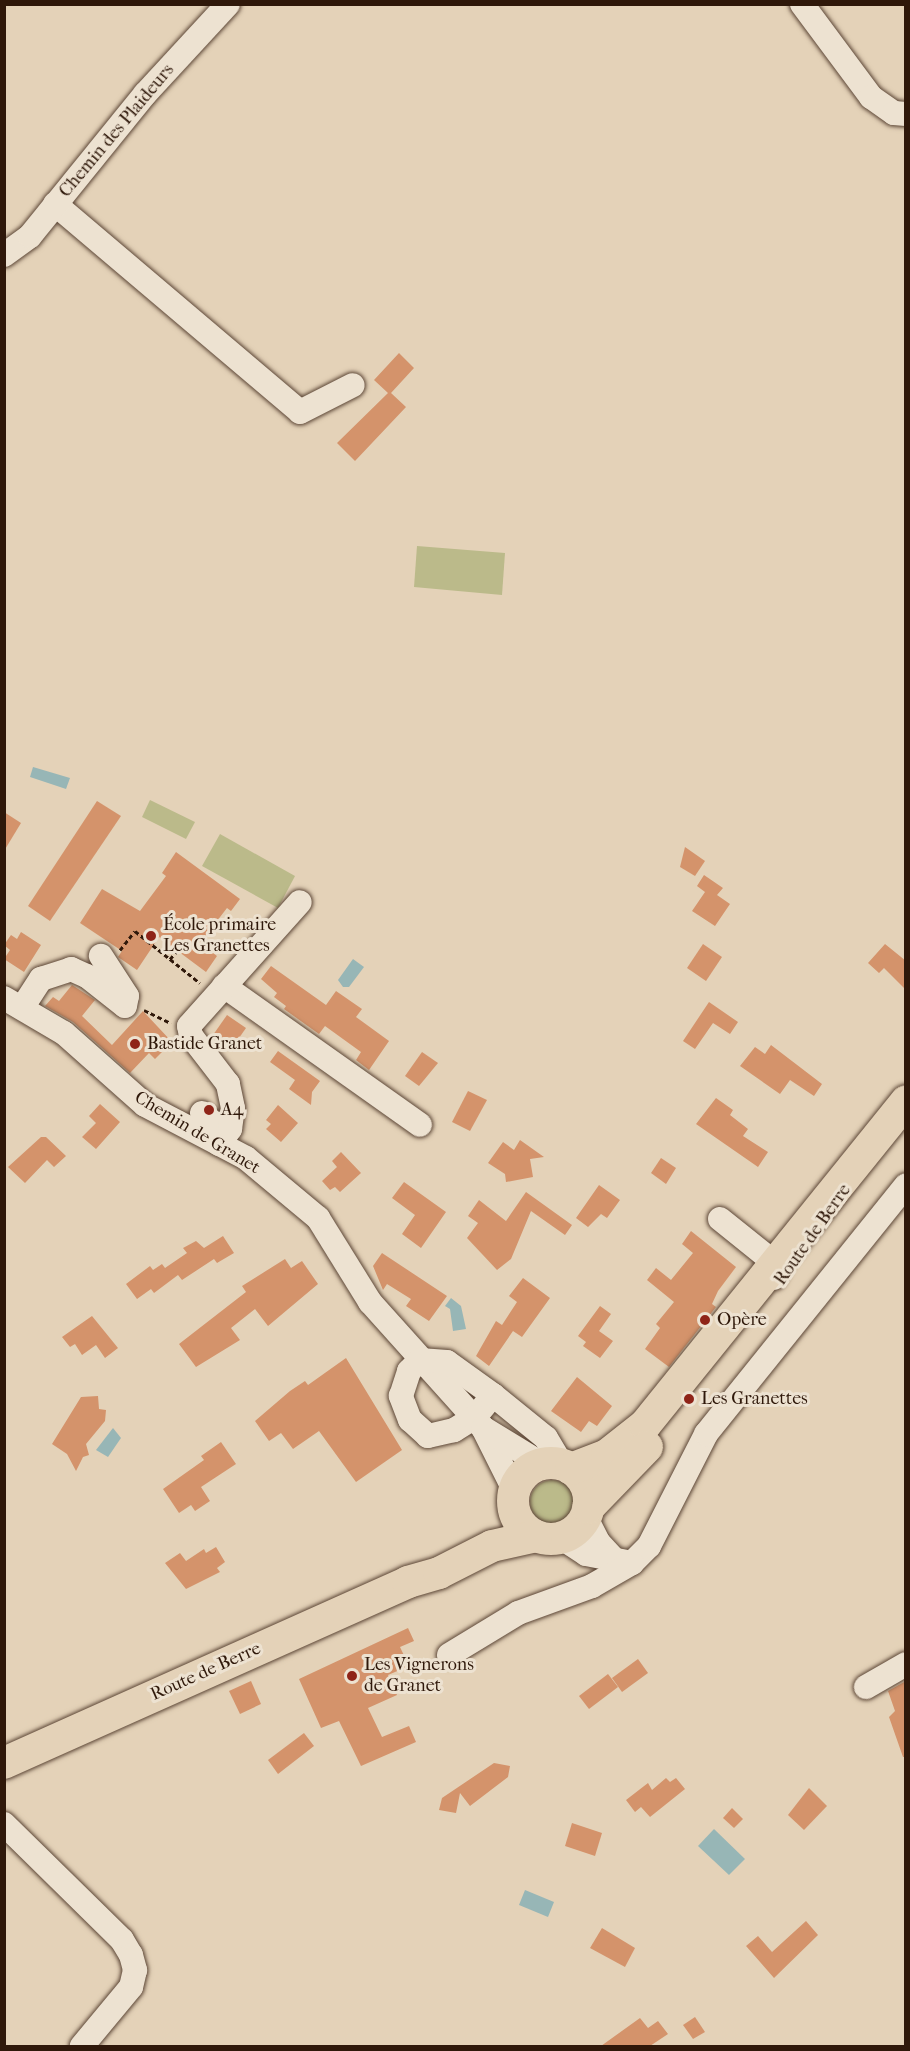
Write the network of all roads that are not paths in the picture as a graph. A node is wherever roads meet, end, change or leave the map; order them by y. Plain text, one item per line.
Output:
1 (228, 4) edge
2 (802, 4) edge
3 (906, 114) edge
4 (55, 204) junction
5 (4, 255) edge
6 (353, 385) dead end
7 (300, 902) dead end
8 (110, 954) road end
9 (213, 985) junction
10 (13, 1003) edge
11 (906, 1101) edge
12 (202, 1113) dead end
13 (420, 1125) dead end
14 (223, 1139) junction
15 (869, 1148) junction
16 (906, 1185) edge
17 (720, 1220) dead end
18 (775, 1263) junction
19 (420, 1360) junction
20 (707, 1375) junction
21 (493, 1395) junction
22 (479, 1423) junction
23 (558, 1466) junction
24 (513, 1495) junction
25 (586, 1512) junction
26 (548, 1537) junction
27 (624, 1561) junction
28 (408, 1582) junction
29 (449, 1655) dead end
30 (906, 1664) edge
31 (866, 1687) dead end
32 (11, 1754) edge
33 (4, 1824) edge
34 (81, 2046) edge

1 - 4 street, Chemin des Plaideurs
2 - 3 street
4 - 5 street, Chemin des Plaideurs
4 - 6 street
7 - 9 street
8 - 10 street
9 - 13 street
9 - 14 street
10 - 14 street, Chemin de Granet
11 - 15 main road, Route de Berre
12 - 14 street
14 - 19 street, Chemin de Granet
15 - 18 main road, Route de Berre
15 - 20 main road, Route de Berre
16 - 27 street
17 - 18 street
18 - 20 street
18 - 23 main road, Route de Berre
19 - 21 street
19 - 22 street, Chemin de Granet
19 - 22 street
20 - 25 main road, Route de Berre
21 - 22 street
21 - 23 street
22 - 23 street, Chemin de Granet
22 - 24 street, Chemin de Granet
23 - 24 main road
23 - 25 main road
24 - 26 main road
24 - 28 main road, Route de Berre
25 - 26 main road
25 - 27 street
26 - 27 street
26 - 28 main road, Route de Berre
27 - 29 street
28 - 32 main road, Route de Berre
30 - 31 street
33 - 34 street

